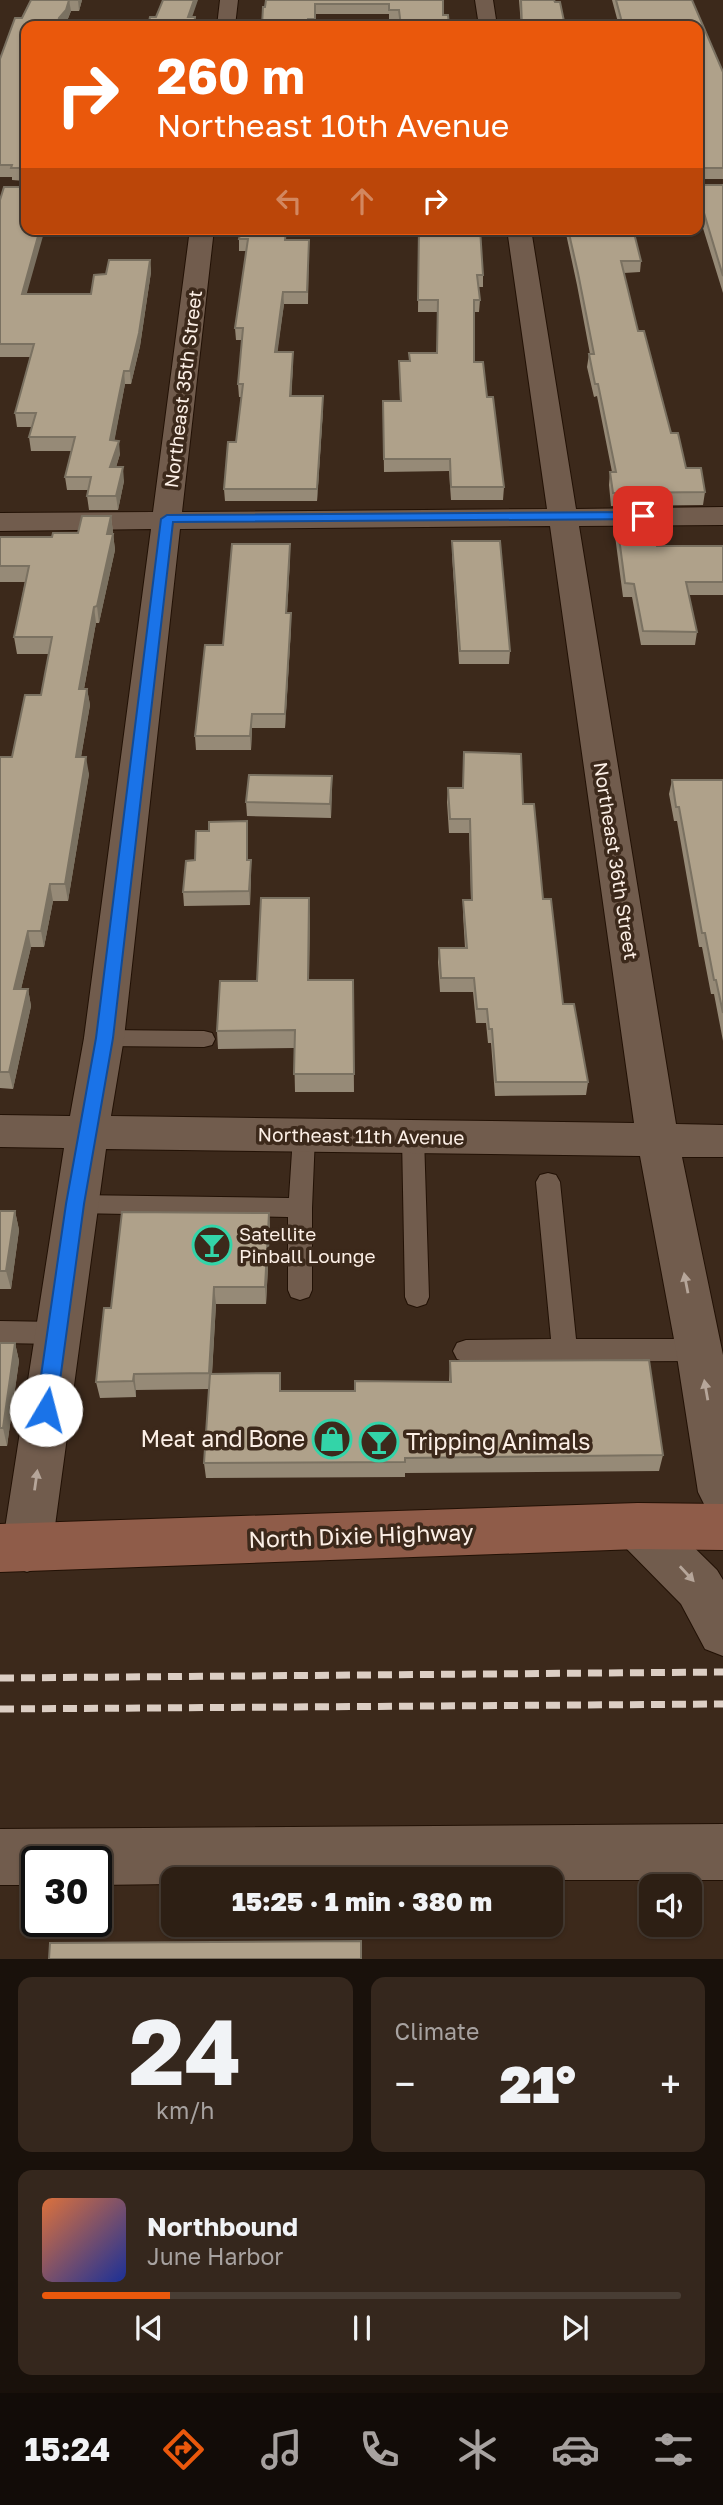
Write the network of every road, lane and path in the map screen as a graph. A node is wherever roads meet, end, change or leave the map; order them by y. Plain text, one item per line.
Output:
1 (229, 0) edge
2 (484, 0) edge
3 (227, 21) edge
4 (487, 21) edge
5 (201, 235) edge
6 (520, 235) edge
7 (723, 516) edge
8 (563, 517) junction
9 (167, 519) junction
10 (0, 522) edge
11 (104, 1038) junction
12 (204, 1039) dead end
13 (0, 1131) edge
14 (87, 1131) junction
15 (304, 1136) junction
16 (413, 1138) junction
17 (723, 1141) edge
18 (658, 1142) junction
19 (548, 1182) dead end
20 (75, 1204) junction
21 (300, 1208) junction
22 (300, 1290) dead end
23 (417, 1297) dead end
24 (0, 1332) edge
25 (56, 1333) junction
26 (565, 1350) junction
27 (699, 1350) junction
28 (466, 1351) dead end
29 (718, 1431) edge
30 (723, 1492) edge
31 (638, 1526) junction
32 (723, 1527) edge
33 (13, 1548) edge
34 (723, 1631) edge
35 (723, 1852) edge
36 (0, 1857) edge
37 (0, 1863) edge

1 - 3 street
2 - 4 street
5 - 9 street, Northeast 35th Street
6 - 8 street, Northeast 36th Street
7 - 8 street
8 - 9 street
8 - 18 street, Northeast 36th Street
9 - 10 street
9 - 11 street, Northeast 35th Street
11 - 12 lane
11 - 14 street, Northeast 35th Street
13 - 14 street, Northeast 11th Avenue
14 - 15 street, Northeast 11th Avenue
14 - 20 street, Northeast 35th Street
15 - 16 street, Northeast 11th Avenue
15 - 21 lane
16 - 18 street, Northeast 11th Avenue
16 - 23 lane
17 - 18 street, Northeast 11th Avenue
27 -> 18 street, Northeast 36th Street
19 - 26 lane
20 - 21 lane
20 - 25 street, Northeast 35th Street
21 - 22 lane
24 - 25 lane
33 -> 25 street, Northeast 35th Street
26 - 27 lane
26 - 28 lane
29 -> 27 street, Northeast 36th Street
29 - 30 street, Northeast 36th Street
31 - 32 main road, North Dixie Highway
31 - 33 main road, North Dixie Highway
31 -> 34 street
35 - 36 street
36 - 37 street

